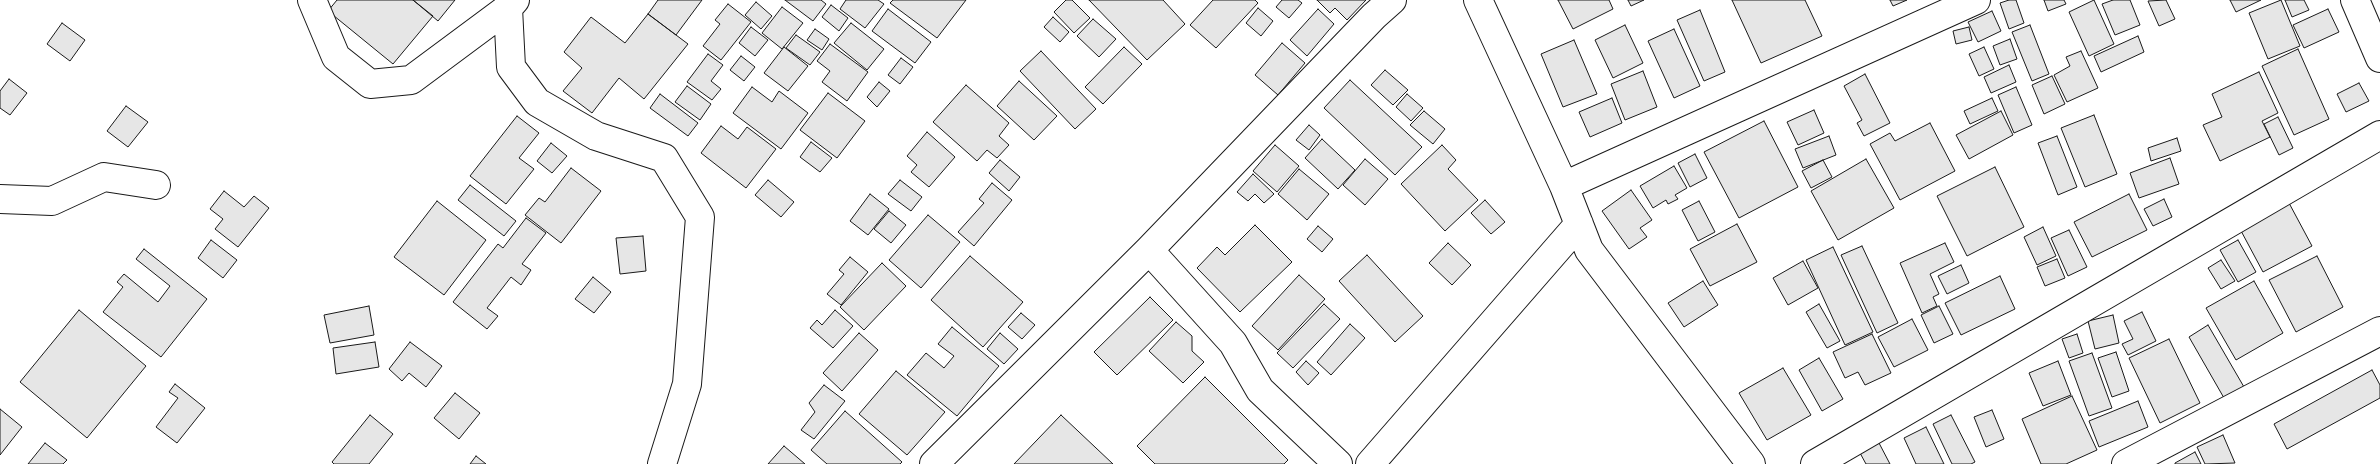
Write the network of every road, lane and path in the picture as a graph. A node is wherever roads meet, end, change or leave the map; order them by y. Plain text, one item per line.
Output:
1 (312, 0) edge
2 (1392, 0) edge
3 (1478, 0) edge
4 (1976, 0) edge
5 (2355, 0) edge
6 (512, 4) edge
7 (2380, 58) edge
8 (2380, 135) edge
9 (156, 185) dead end
10 (1564, 186) junction
11 (0, 200) edge
12 (1579, 224) junction
13 (1149, 250) junction
14 (2380, 331) edge
15 (662, 464) edge
16 (934, 464) edge
17 (1338, 464) edge
18 (1370, 464) edge
19 (1751, 464) edge
20 (1815, 464) edge
21 (2126, 464) edge

1 - 6 street
2 - 13 street
3 - 10 street
4 - 10 street
5 - 7 street
6 - 15 street
8 - 20 street
9 - 11 street
10 - 12 street
12 - 18 street
12 - 19 street
13 - 16 street
13 - 17 street
14 - 21 street

